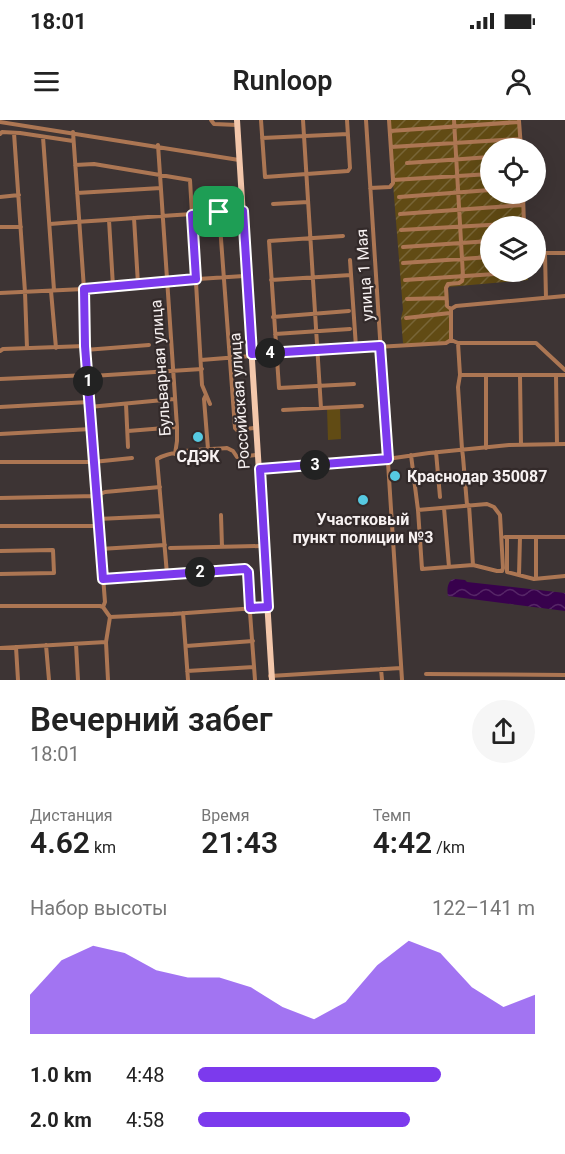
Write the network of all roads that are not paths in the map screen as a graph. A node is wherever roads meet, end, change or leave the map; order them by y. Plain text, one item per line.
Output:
1 (7, 120) edge
2 (211, 120) edge
3 (261, 120) edge
4 (303, 120) edge
5 (347, 120) edge
6 (366, 120) edge
7 (389, 120) edge
8 (454, 120) edge
9 (0, 121) edge
10 (519, 121) edge
11 (14, 122) junction
12 (237, 122) edge
13 (454, 126) junction
14 (390, 131) junction
15 (1, 133) edge
16 (14, 133) junction
17 (73, 133) junction
18 (348, 134) junction
19 (304, 136) junction
20 (44, 137) junction
21 (262, 138) junction
22 (520, 138) edge
23 (73, 141) junction
24 (480, 141) edge
25 (455, 143) junction
26 (158, 146) junction
27 (391, 147) junction
28 (480, 158) edge
29 (239, 159) junction
30 (456, 159) junction
31 (407, 163) dead end
32 (75, 165) junction
33 (307, 174) junction
34 (160, 175) junction
35 (480, 175) edge
36 (457, 176) junction
37 (393, 180) junction
38 (160, 188) junction
39 (370, 188) junction
40 (480, 191) edge
41 (458, 192) junction
42 (77, 193) junction
43 (19, 195) junction
44 (0, 197) edge
45 (399, 197) dead end
46 (217, 202) dead end
47 (308, 202) junction
48 (273, 204) dead end
49 (524, 205) joint
50 (459, 209) junction
51 (242, 211) junction
52 (219, 212) junction
53 (400, 214) dead end
54 (192, 215) junction
55 (162, 216) junction
56 (524, 216) edge
57 (134, 218) junction
58 (109, 220) junction
59 (79, 222) junction
60 (50, 224) junction
61 (480, 226) edge
62 (0, 227) edge
63 (21, 227) junction
64 (460, 227) junction
65 (402, 230) dead end
66 (343, 236) dead end
67 (310, 238) junction
68 (480, 241) edge
69 (461, 242) junction
70 (403, 247) dead end
71 (565, 253) edge
72 (480, 258) edge
73 (462, 259) junction
74 (350, 260) dead end
75 (403, 263) dead end
76 (351, 275) junction
77 (480, 275) edge
78 (244, 276) junction
79 (463, 276) junction
80 (224, 277) junction
81 (313, 278) junction
82 (196, 279) junction
83 (271, 280) junction
84 (405, 280) dead end
85 (167, 281) junction
86 (138, 284) junction
87 (113, 286) junction
88 (84, 289) junction
89 (53, 290) junction
90 (25, 292) junction
91 (0, 293) edge
92 (565, 296) edge
93 (447, 298) junction
94 (546, 298) junction
95 (407, 299) dead end
96 (451, 310) junction
97 (349, 311) dead end
98 (315, 313) junction
99 (273, 317) junction
100 (406, 318) dead end
101 (350, 329) dead end
102 (316, 331) junction
103 (275, 334) junction
104 (451, 340) junction
105 (458, 343) junction
106 (149, 345) dead end
107 (380, 346) junction
108 (356, 347) junction
109 (27, 348) junction
110 (56, 348) junction
111 (85, 348) junction
112 (317, 350) junction
113 (0, 351) edge
114 (276, 352) junction
115 (251, 355) junction
116 (230, 358) junction
117 (201, 360) junction
118 (202, 369) junction
119 (565, 370) edge
120 (173, 371) junction
121 (88, 375) junction
122 (460, 375) junction
123 (486, 375) junction
124 (556, 375) junction
125 (565, 375) edge
126 (520, 376) junction
127 (0, 379) edge
128 (354, 384) dead end
129 (319, 386) junction
130 (206, 394) junction
131 (174, 399) junction
132 (89, 404) junction
133 (126, 404) junction
134 (210, 404) dead end
135 (362, 406) dead end
136 (0, 407) edge
137 (321, 408) junction
138 (283, 410) dead end
139 (177, 428) junction
140 (254, 428) junction
141 (91, 429) junction
142 (128, 431) junction
143 (0, 434) edge
144 (556, 444) junction
145 (565, 444) edge
146 (521, 445) junction
147 (128, 447) dead end
148 (486, 448) junction
149 (208, 449) junction
150 (462, 449) junction
151 (436, 452) junction
152 (175, 454) junction
153 (256, 455) junction
154 (410, 456) junction
155 (132, 458) dead end
156 (388, 459) junction
157 (0, 462) edge
158 (93, 462) junction
159 (258, 469) junction
160 (159, 487) junction
161 (96, 496) junction
162 (440, 496) dead end
163 (0, 498) edge
164 (468, 505) junction
165 (444, 508) junction
166 (418, 510) junction
167 (221, 515) dead end
168 (162, 516) junction
169 (98, 519) junction
170 (0, 526) edge
171 (98, 526) junction
172 (503, 536) junction
173 (520, 537) junction
174 (536, 537) junction
175 (565, 537) edge
176 (165, 545) junction
177 (261, 546) junction
178 (222, 547) junction
179 (170, 548) dead end
180 (100, 549) junction
181 (0, 551) edge
182 (473, 565) junction
183 (449, 567) junction
184 (0, 574) edge
185 (167, 574) junction
186 (519, 575) junction
187 (565, 576) edge
188 (103, 579) junction
189 (536, 579) junction
190 (0, 606) edge
191 (103, 607) junction
192 (264, 607) junction
193 (250, 608) junction
194 (183, 613) junction
195 (110, 617) junction
196 (253, 641) junction
197 (106, 642) junction
198 (76, 644) junction
199 (46, 645) junction
200 (186, 646) junction
201 (16, 647) junction
202 (0, 648) edge
203 (254, 666) junction
204 (401, 668) junction
205 (381, 669) junction
206 (187, 671) junction
207 (426, 674) dead end
208 (565, 675) edge
209 (520, 677) edge
210 (271, 678) edge
211 (18, 680) edge
212 (49, 680) edge
213 (78, 680) edge
214 (108, 680) edge
215 (188, 680) edge
216 (255, 680) edge
217 (382, 680) edge
218 (402, 680) edge

1 - 11 street
2 - 12 street
3 - 21 street
4 - 19 street
5 - 18 street
6 - 39 street, улица 1 Мая
7 - 14 street
8 - 13 street
9 - 11 street
9 - 17 street
10 - 13 street
10 - 22 street
11 - 17 street
12 - 29 main road, Российская улица
13 - 14 street
13 - 25 street
14 - 27 street
15 - 16 street
16 - 20 street
16 - 43 street
17 - 23 street
17 - 26 street
18 - 19 street
18 - 33 street
19 - 21 street
19 - 33 street
20 - 23 street
20 - 60 street
21 - 33 street
23 - 32 street
24 - 25 street
25 - 27 street
25 - 30 street
26 - 29 street
26 - 34 street, Бульварная улица
27 - 37 street
28 - 30 street
29 - 51 main road, Российская улица
30 - 31 street
30 - 36 street
32 - 34 street
32 - 42 street
33 - 47 street
34 - 38 street, Бульварная улица
34 - 54 street
35 - 36 street
36 - 37 street
36 - 41 street
37 - 39 street
38 - 42 street
38 - 55 street, Бульварная улица
39 - 107 street, улица 1 Мая
40 - 41 street
41 - 45 street
41 - 50 street
42 - 59 street
43 - 44 street
43 - 63 street
46 - 52 street
47 - 48 street
47 - 67 street
49 - 50 street
49 - 56 street
50 - 53 street
50 - 64 street
51 - 52 street
51 - 78 main road, Российская улица
51 - 115 main road, Российская улица
52 - 54 street
52 - 80 street
54 - 55 street
54 - 82 street
55 - 57 street
55 - 85 street, Бульварная улица
57 - 58 street
57 - 86 street
58 - 59 street
58 - 87 street
59 - 60 street
59 - 88 street
60 - 89 street
61 - 64 street
62 - 63 street
63 - 90 street
64 - 65 street
64 - 69 street
66 - 67 street
67 - 81 street
67 - 83 street
68 - 69 street
69 - 70 street
69 - 73 street
71 - 94 street
72 - 73 street
73 - 75 street
73 - 79 street
74 - 76 street
76 - 81 street
76 - 108 street
77 - 79 street
78 - 80 street
78 - 115 main road, Российская улица
79 - 84 street
79 - 93 street
80 - 82 street
80 - 116 street
81 - 83 street
81 - 98 street
82 - 85 street
82 - 117 street
83 - 99 street
85 - 86 street
85 - 120 street, Бульварная улица
86 - 87 street
87 - 88 street
88 - 89 street
88 - 111 street
89 - 90 street
89 - 110 street
90 - 91 street
90 - 109 street
92 - 94 street
93 - 95 street
93 - 96 street
94 - 96 street
96 - 100 street
96 - 104 street
97 - 98 street
98 - 99 street
98 - 102 street
99 - 103 street
101 - 102 street
102 - 103 street
102 - 112 street
103 - 114 street
104 - 105 street
104 - 107 street
105 - 119 street
105 - 122 street
106 - 111 street
107 - 108 street
107 - 156 street, улица 1 Мая
108 - 112 street
109 - 110 street
109 - 113 street
110 - 111 street
111 - 121 street
112 - 114 street
112 - 129 street
114 - 115 street
114 - 129 street
115 - 116 street
115 - 140 main road, Российская улица
115 - 159 main road, Российская улица
116 - 117 street
116 - 140 street
117 - 118 street
118 - 120 street
118 - 130 street
120 - 121 street
120 - 131 street, Бульварная улица
121 - 127 street
121 - 132 street
122 - 123 street
122 - 150 street
123 - 126 street
123 - 148 street
124 - 125 street
124 - 126 street
124 - 144 street
126 - 146 street
128 - 129 street
129 - 137 street
130 - 134 street
130 - 149 street
131 - 133 street
131 - 139 street, Бульварная улица
132 - 133 street
132 - 136 street
132 - 141 street
133 - 142 street
135 - 137 street
137 - 138 street
139 - 142 street
139 - 152 street, Бульварная улица
140 - 153 main road, Российская улица
141 - 143 street
141 - 158 street
142 - 147 street
144 - 145 street
144 - 146 street
146 - 148 street
148 - 150 street
149 - 152 street
149 - 153 street
150 - 151 street
150 - 164 street
151 - 154 street
151 - 162 street
152 - 160 street, Бульварная улица
153 - 159 main road, Российская улица
154 - 156 street
154 - 166 street
155 - 158 street
156 - 159 street
156 - 204 street, улица 1 Мая
157 - 158 street
158 - 161 street
159 - 177 main road, Российская улица
159 - 192 main road, Российская улица
160 - 161 street
160 - 168 street, Бульварная улица
161 - 163 street
161 - 169 street
164 - 165 street
164 - 172 street
164 - 182 street
165 - 166 street
165 - 183 street
166 - 183 street
167 - 178 street
168 - 169 street
168 - 176 street, Бульварная улица
169 - 171 street
170 - 171 street
171 - 180 street
172 - 173 street
172 - 182 street
172 - 186 street
173 - 174 street
173 - 186 street
174 - 175 street
174 - 189 street
176 - 180 street
176 - 185 street, Бульварная улица
177 - 178 street
177 - 192 main road, Российская улица
178 - 179 street
180 - 188 street
181 - 184 street
182 - 183 street
185 - 188 street
185 - 193 street
186 - 189 street
187 - 189 street
188 - 191 street
190 - 191 street
191 - 195 street
192 - 193 street
192 - 210 main road, Российская улица
193 - 194 street
193 - 196 street
194 - 195 street
194 - 200 street
195 - 197 street
196 - 200 street
196 - 203 street
197 - 198 street
197 - 214 street
198 - 199 street
198 - 213 street
199 - 201 street
199 - 212 street
200 - 206 street
201 - 202 street
201 - 211 street
203 - 206 street
203 - 216 street
204 - 205 street
204 - 218 street, улица 1 Мая
205 - 210 street
205 - 217 street
206 - 215 street
207 - 209 street
208 - 209 street

